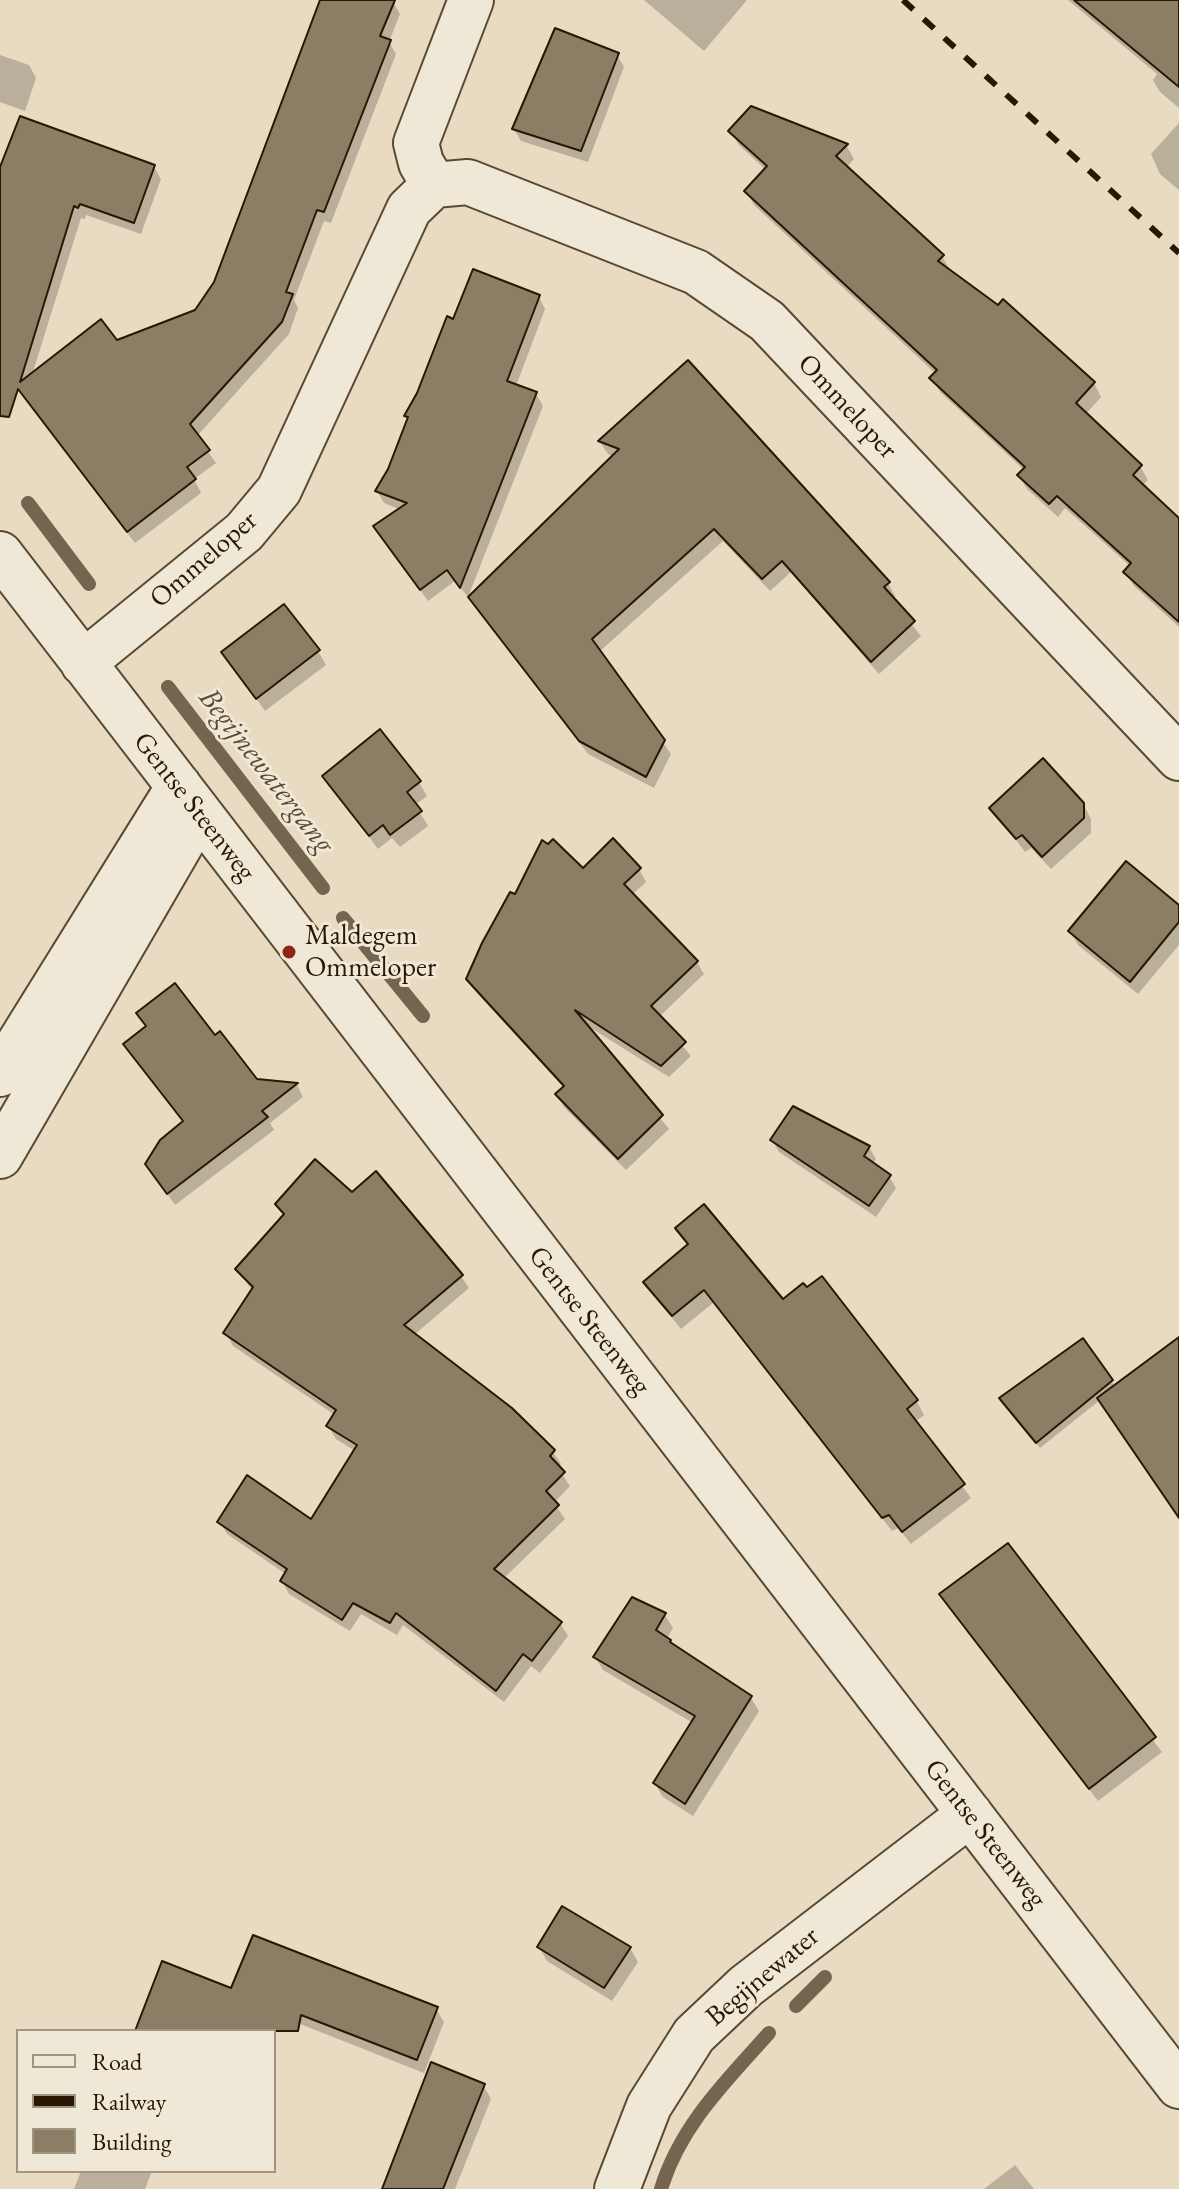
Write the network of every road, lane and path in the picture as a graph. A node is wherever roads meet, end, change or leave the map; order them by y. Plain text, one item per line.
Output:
1 (471, 0) edge
2 (434, 185) junction
3 (0, 554) edge
4 (83, 663) junction
5 (1179, 758) edge
6 (189, 800) junction
7 (0, 1074) edge
8 (0, 1156) edge
9 (970, 1814) junction
10 (1179, 2086) edge
11 (617, 2189) edge

1 - 2 street
2 - 4 street, Ommeloper
2 - 5 street, Ommeloper
3 - 4 street, Gentse Steenweg
4 - 6 street, Gentse Steenweg
6 - 7 street
6 - 8 street
6 - 9 street, Gentse Steenweg
9 - 10 street, Gentse Steenweg
9 - 11 street, Begijnewater

